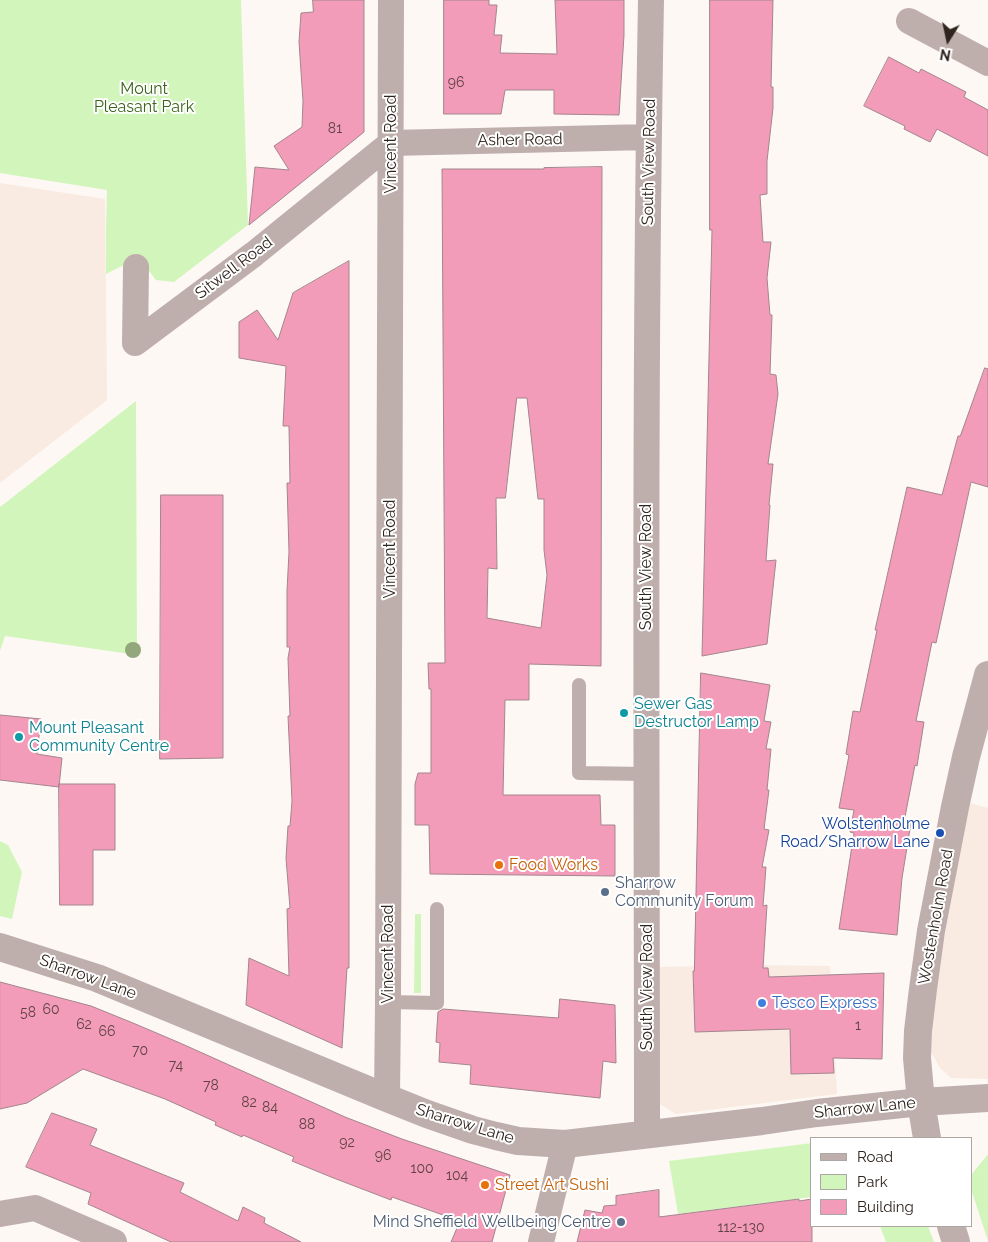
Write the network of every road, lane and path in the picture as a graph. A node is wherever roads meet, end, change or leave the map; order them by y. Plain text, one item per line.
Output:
1 (391, 0) edge
2 (651, 0) edge
3 (909, 21) dead end
4 (988, 63) edge
5 (648, 137) junction
6 (391, 143) junction
7 (136, 266) dead end
8 (988, 675) edge
9 (579, 685) dead end
10 (647, 774) junction
11 (437, 909) dead end
12 (0, 947) edge
13 (388, 1002) junction
14 (386, 1098) junction
15 (988, 1098) edge
16 (921, 1102) junction
17 (647, 1135) junction
18 (927, 1137) edge
19 (565, 1144) junction
20 (0, 1214) edge
21 (950, 1227) edge
22 (114, 1242) edge
23 (541, 1242) edge
24 (956, 1242) edge

1 - 6 street, Vincent Road
2 - 5 street, South View Road
3 - 4 street
5 - 6 street, Asher Road
5 - 10 street, South View Road
6 - 7 street, Sitwell Road
6 - 13 street, Vincent Road
8 - 16 street, Wostenholm Road
9 - 10 lane
10 - 17 street, South View Road
11 - 13 lane
12 - 14 street, Sharrow Lane
13 - 14 street, Vincent Road
14 - 19 street, Sharrow Lane
15 - 16 street, Sharrow Lane
16 - 17 street, Sharrow Lane
16 - 18 street, Wostenholm Road
17 - 19 street, Sharrow Lane
19 - 23 street
20 - 22 street
21 - 24 street

